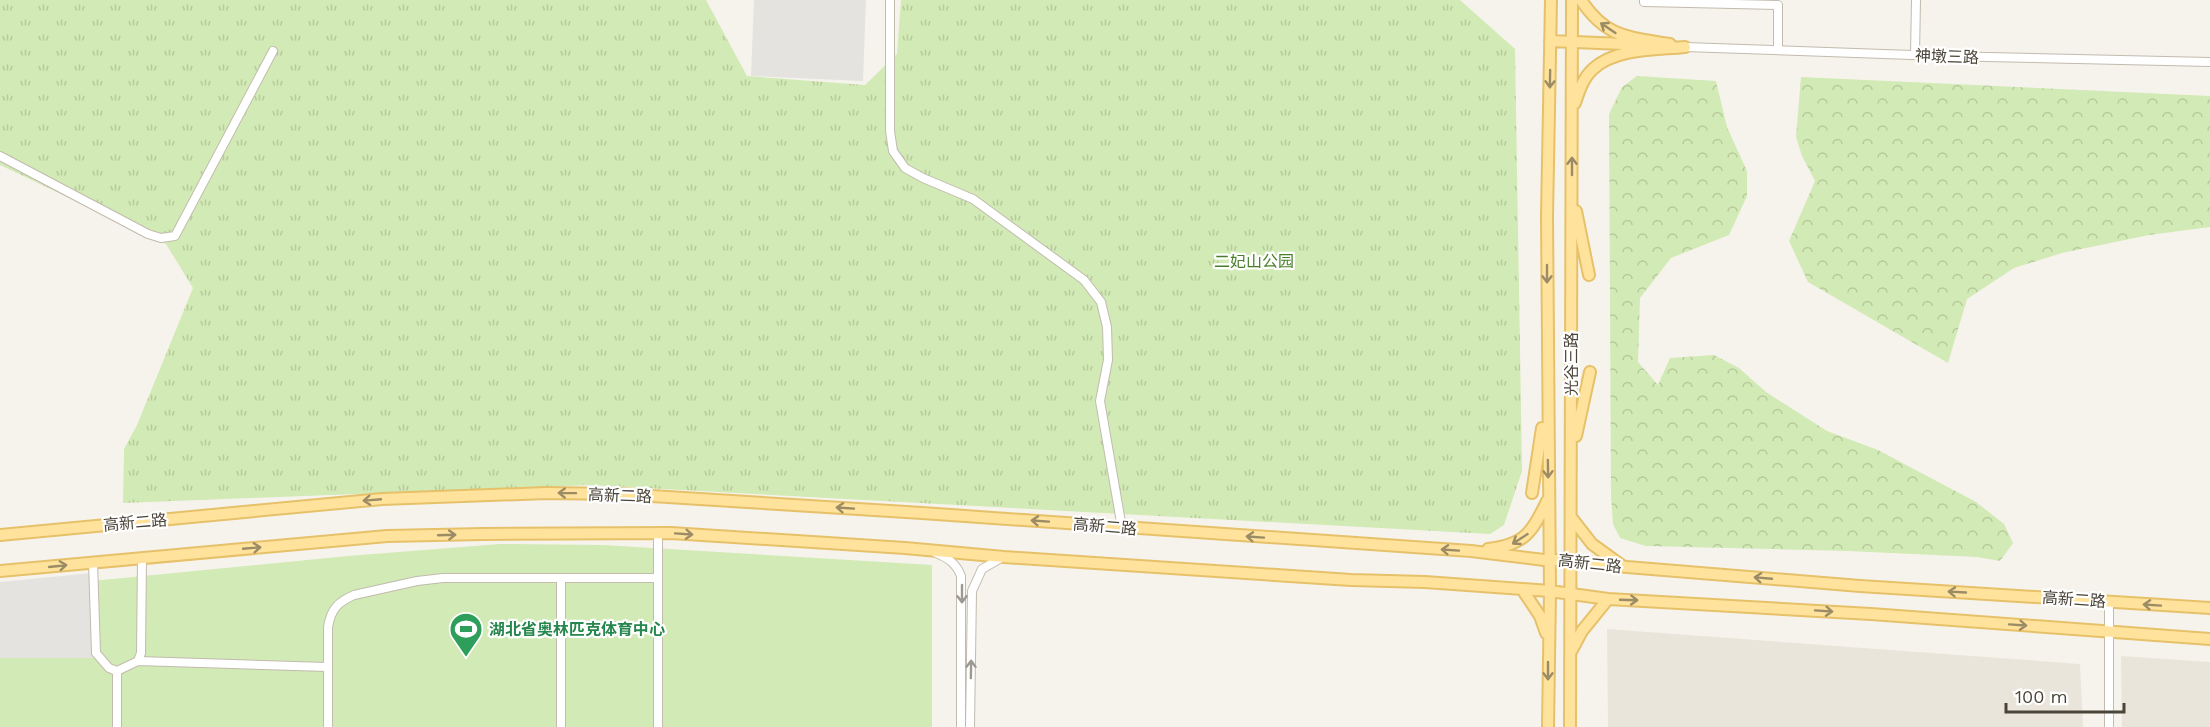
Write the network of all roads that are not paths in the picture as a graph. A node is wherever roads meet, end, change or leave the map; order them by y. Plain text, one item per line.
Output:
1 (890, 0) edge
2 (1551, 0) edge
3 (1572, 0) edge
4 (1581, 0) edge
5 (1644, 0) edge
6 (1916, 0) edge
7 (1778, 2) edge
8 (1550, 41) junction
9 (1572, 42) junction
10 (1685, 47) junction
11 (1778, 50) junction
12 (273, 51) dead end
13 (1915, 55) junction
14 (2210, 62) edge
15 (1572, 111) junction
16 (0, 156) edge
17 (1572, 189) junction
18 (1589, 275) dead end
19 (1590, 372) dead end
20 (1547, 395) junction
21 (1571, 456) junction
22 (1532, 493) dead end
23 (1549, 498) junction
24 (1571, 516) junction
25 (1122, 528) junction
26 (658, 533) junction
27 (0, 535) edge
28 (932, 551) junction
29 (1471, 551) junction
30 (1004, 557) junction
31 (142, 558) junction
32 (1550, 560) junction
33 (1570, 560) junction
34 (93, 562) junction
35 (1627, 567) junction
36 (0, 571) edge
37 (561, 578) junction
38 (658, 578) junction
39 (1522, 589) junction
40 (1550, 591) junction
41 (1572, 594) junction
42 (1608, 599) junction
43 (2109, 602) junction
44 (2210, 608) edge
45 (2109, 632) junction
46 (2210, 639) edge
47 (1548, 640) junction
48 (1571, 653) junction
49 (138, 661) junction
50 (327, 667) junction
51 (117, 671) junction
52 (117, 727) edge
53 (328, 727) edge
54 (561, 727) edge
55 (658, 727) edge
56 (961, 727) edge
57 (970, 727) edge
58 (1548, 727) edge
59 (1570, 727) edge
60 (2109, 727) edge

1 - 25 street
2 - 8 main road, 光谷三路
3 - 9 main road, 光谷三路
10 -> 4 main road
5 - 7 street
6 - 13 street
7 - 11 street
8 - 9 main road
8 -> 20 main road, 光谷三路
9 - 10 main road
9 - 15 main road, 光谷三路
10 - 11 street, 神墩三路
10 - 15 main road
11 - 13 street, 神墩三路
12 - 16 street
13 - 14 street, 神墩三路
17 -> 15 main road, 光谷三路
17 - 18 main road
17 - 21 main road, 光谷三路
19 - 21 main road
20 - 22 main road
20 -> 23 main road, 光谷三路
21 - 24 main road, 光谷三路
23 -> 29 main road
23 - 32 main road, 光谷三路
24 - 33 main road, 光谷三路
24 - 35 main road
25 -> 27 main road, 高新二路
29 -> 25 main road, 高新二路
26 -> 28 main road, 高新二路
31 -> 26 main road, 高新二路
26 - 38 street
28 - 30 main road, 高新二路
28 -> 56 street
29 - 32 main road, 高新二路
30 - 39 main road, 高新二路
57 -> 30 street
31 - 34 main road, 高新二路
31 - 49 street
32 - 33 main road, 高新二路
32 - 40 main road, 光谷三路
33 - 35 main road, 高新二路
33 - 41 main road, 光谷三路
36 -> 34 main road, 高新二路
34 - 51 street
43 -> 35 main road, 高新二路
37 - 38 street
37 - 50 street
37 - 54 street
38 - 55 street
39 - 40 main road, 高新二路
39 - 47 main road
40 - 41 main road, 高新二路
40 - 47 main road, 光谷三路
41 - 42 main road, 高新二路
41 - 48 main road, 光谷三路
42 -> 45 main road, 高新二路
42 - 48 main road
44 -> 43 main road, 高新二路
43 - 45 street
45 - 46 main road, 高新二路
45 - 60 street
47 -> 58 main road, 光谷三路
48 - 59 main road, 光谷三路
49 - 50 street
49 - 51 street
50 - 53 street
51 - 52 street

